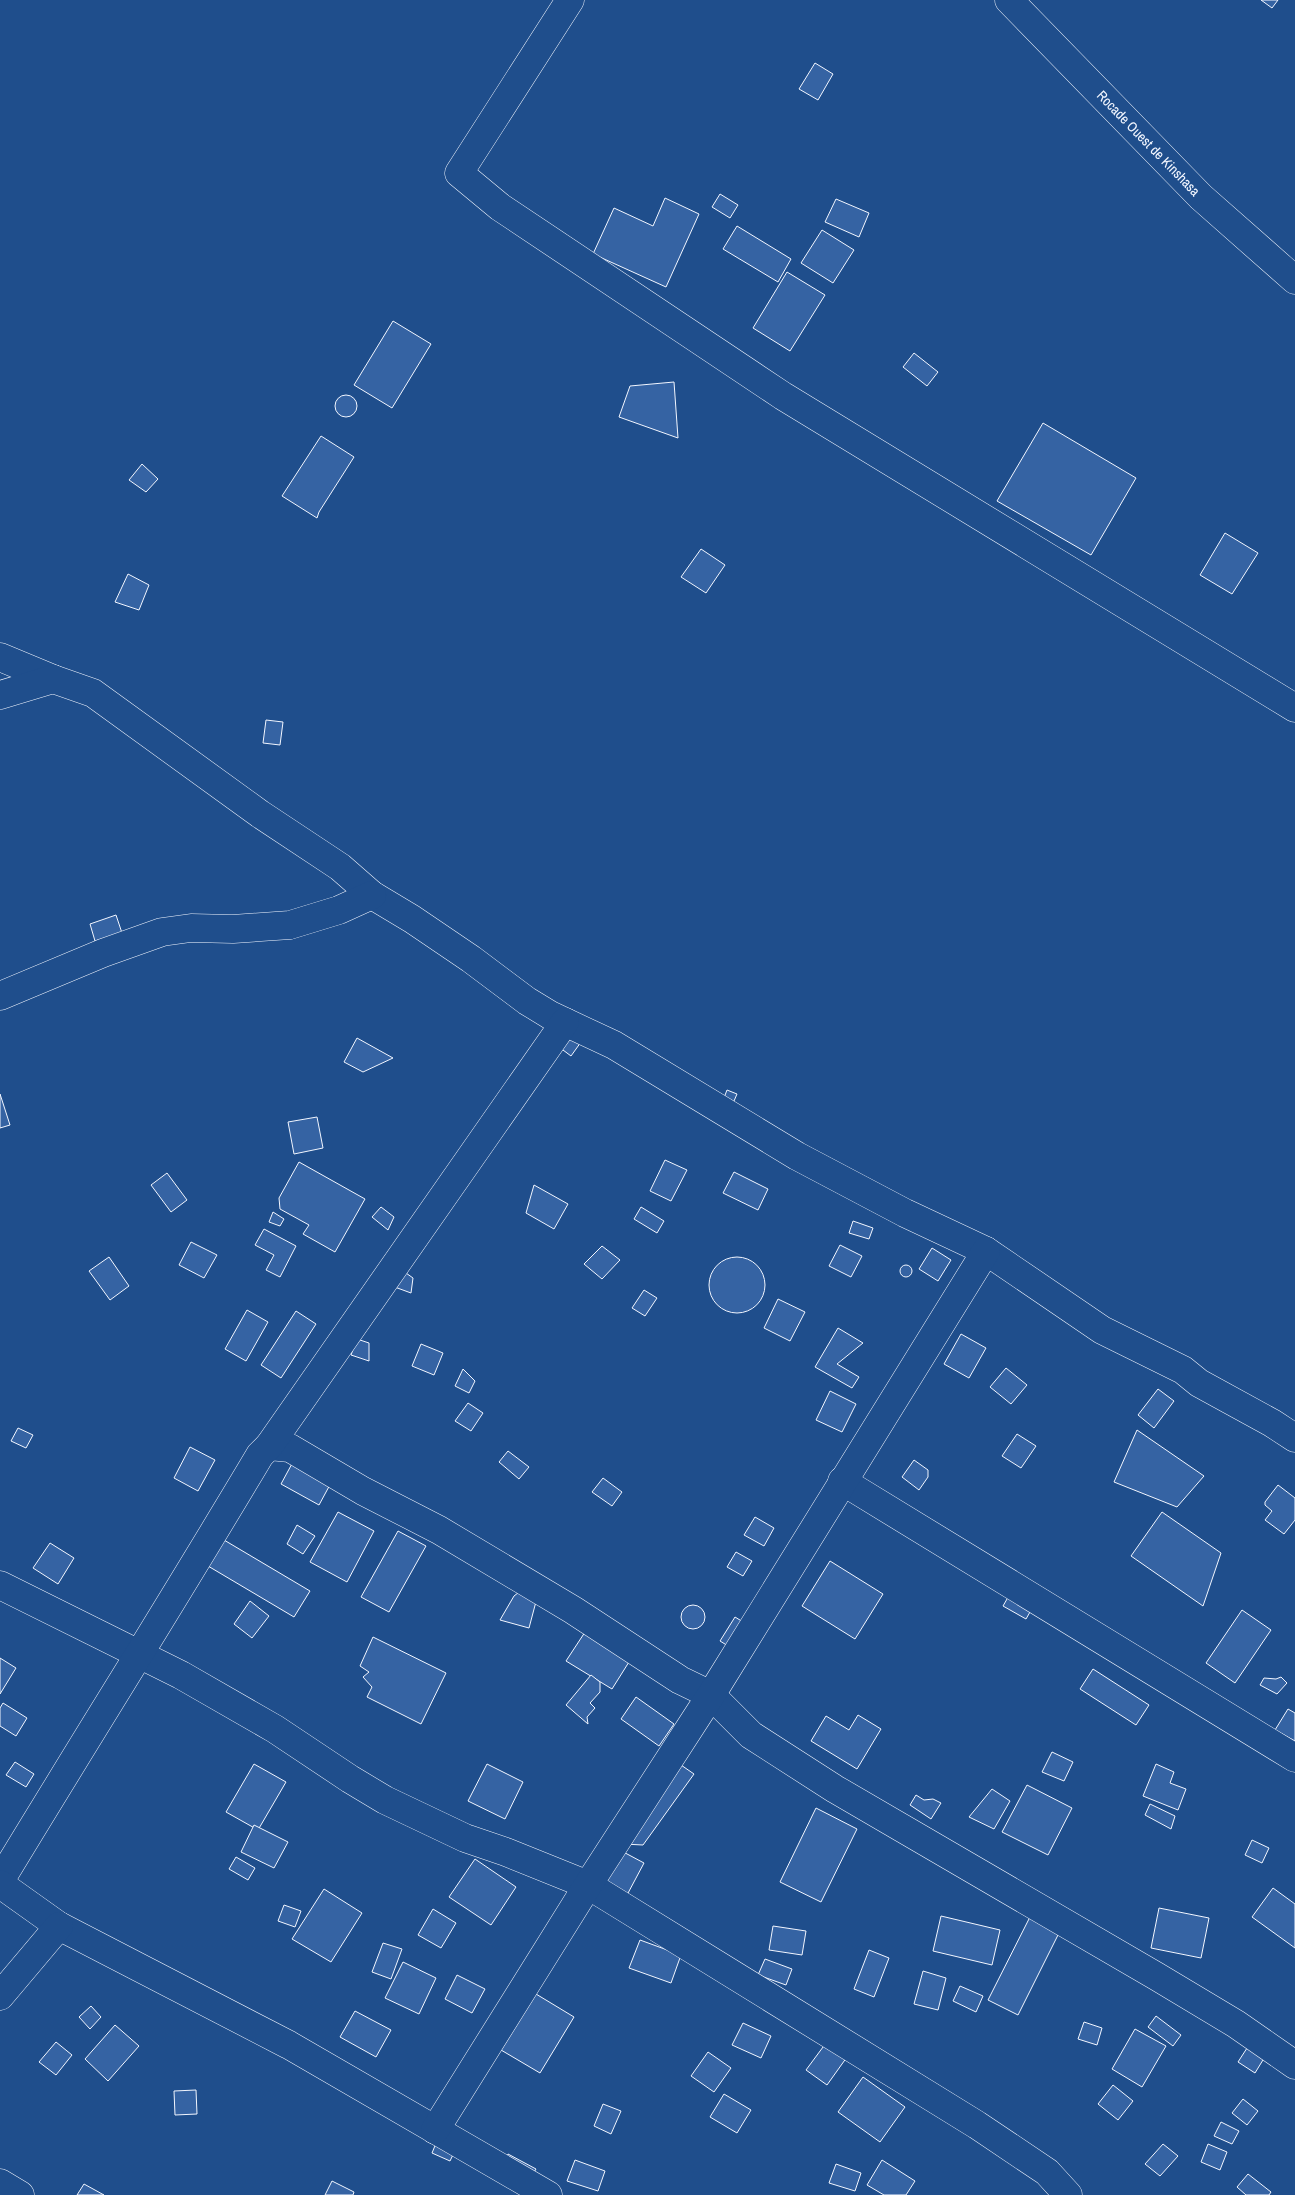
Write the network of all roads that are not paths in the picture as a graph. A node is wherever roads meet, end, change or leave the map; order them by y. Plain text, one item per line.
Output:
1 (570, 0) edge
2 (1009, 0) edge
3 (1295, 280) edge
4 (0, 657) edge
5 (54, 680) junction
6 (0, 695) edge
7 (1295, 708) edge
8 (372, 895) junction
9 (0, 996) edge
10 (565, 1022) junction
11 (986, 1251) junction
12 (1295, 1438) edge
13 (269, 1446) junction
14 (842, 1481) junction
15 (0, 1586) edge
16 (138, 1654) junction
17 (712, 1695) junction
18 (1295, 1758) edge
19 (0, 1882) edge
20 (588, 1885) junction
21 (59, 1926) junction
22 (0, 1996) edge
23 (1295, 2065) edge
24 (435, 2130) junction
25 (0, 2183) edge
26 (20, 2195) edge
27 (548, 2195) edge
28 (1068, 2195) edge

1 - 7 street
2 - 3 street, Rocade Ouest de Kinshasa
4 - 5 street
5 - 6 street
5 - 8 street
8 - 9 street
8 - 10 street
10 - 11 street
10 - 13 street
11 - 12 street
11 - 14 street
13 - 16 street
13 - 17 street
14 - 17 street
14 - 18 street
15 - 16 street
16 - 19 street
16 - 20 street
17 - 20 street
17 - 23 street
19 - 21 street
20 - 24 street
20 - 28 street
21 - 22 street
21 - 24 street
24 - 27 street
25 - 26 street

